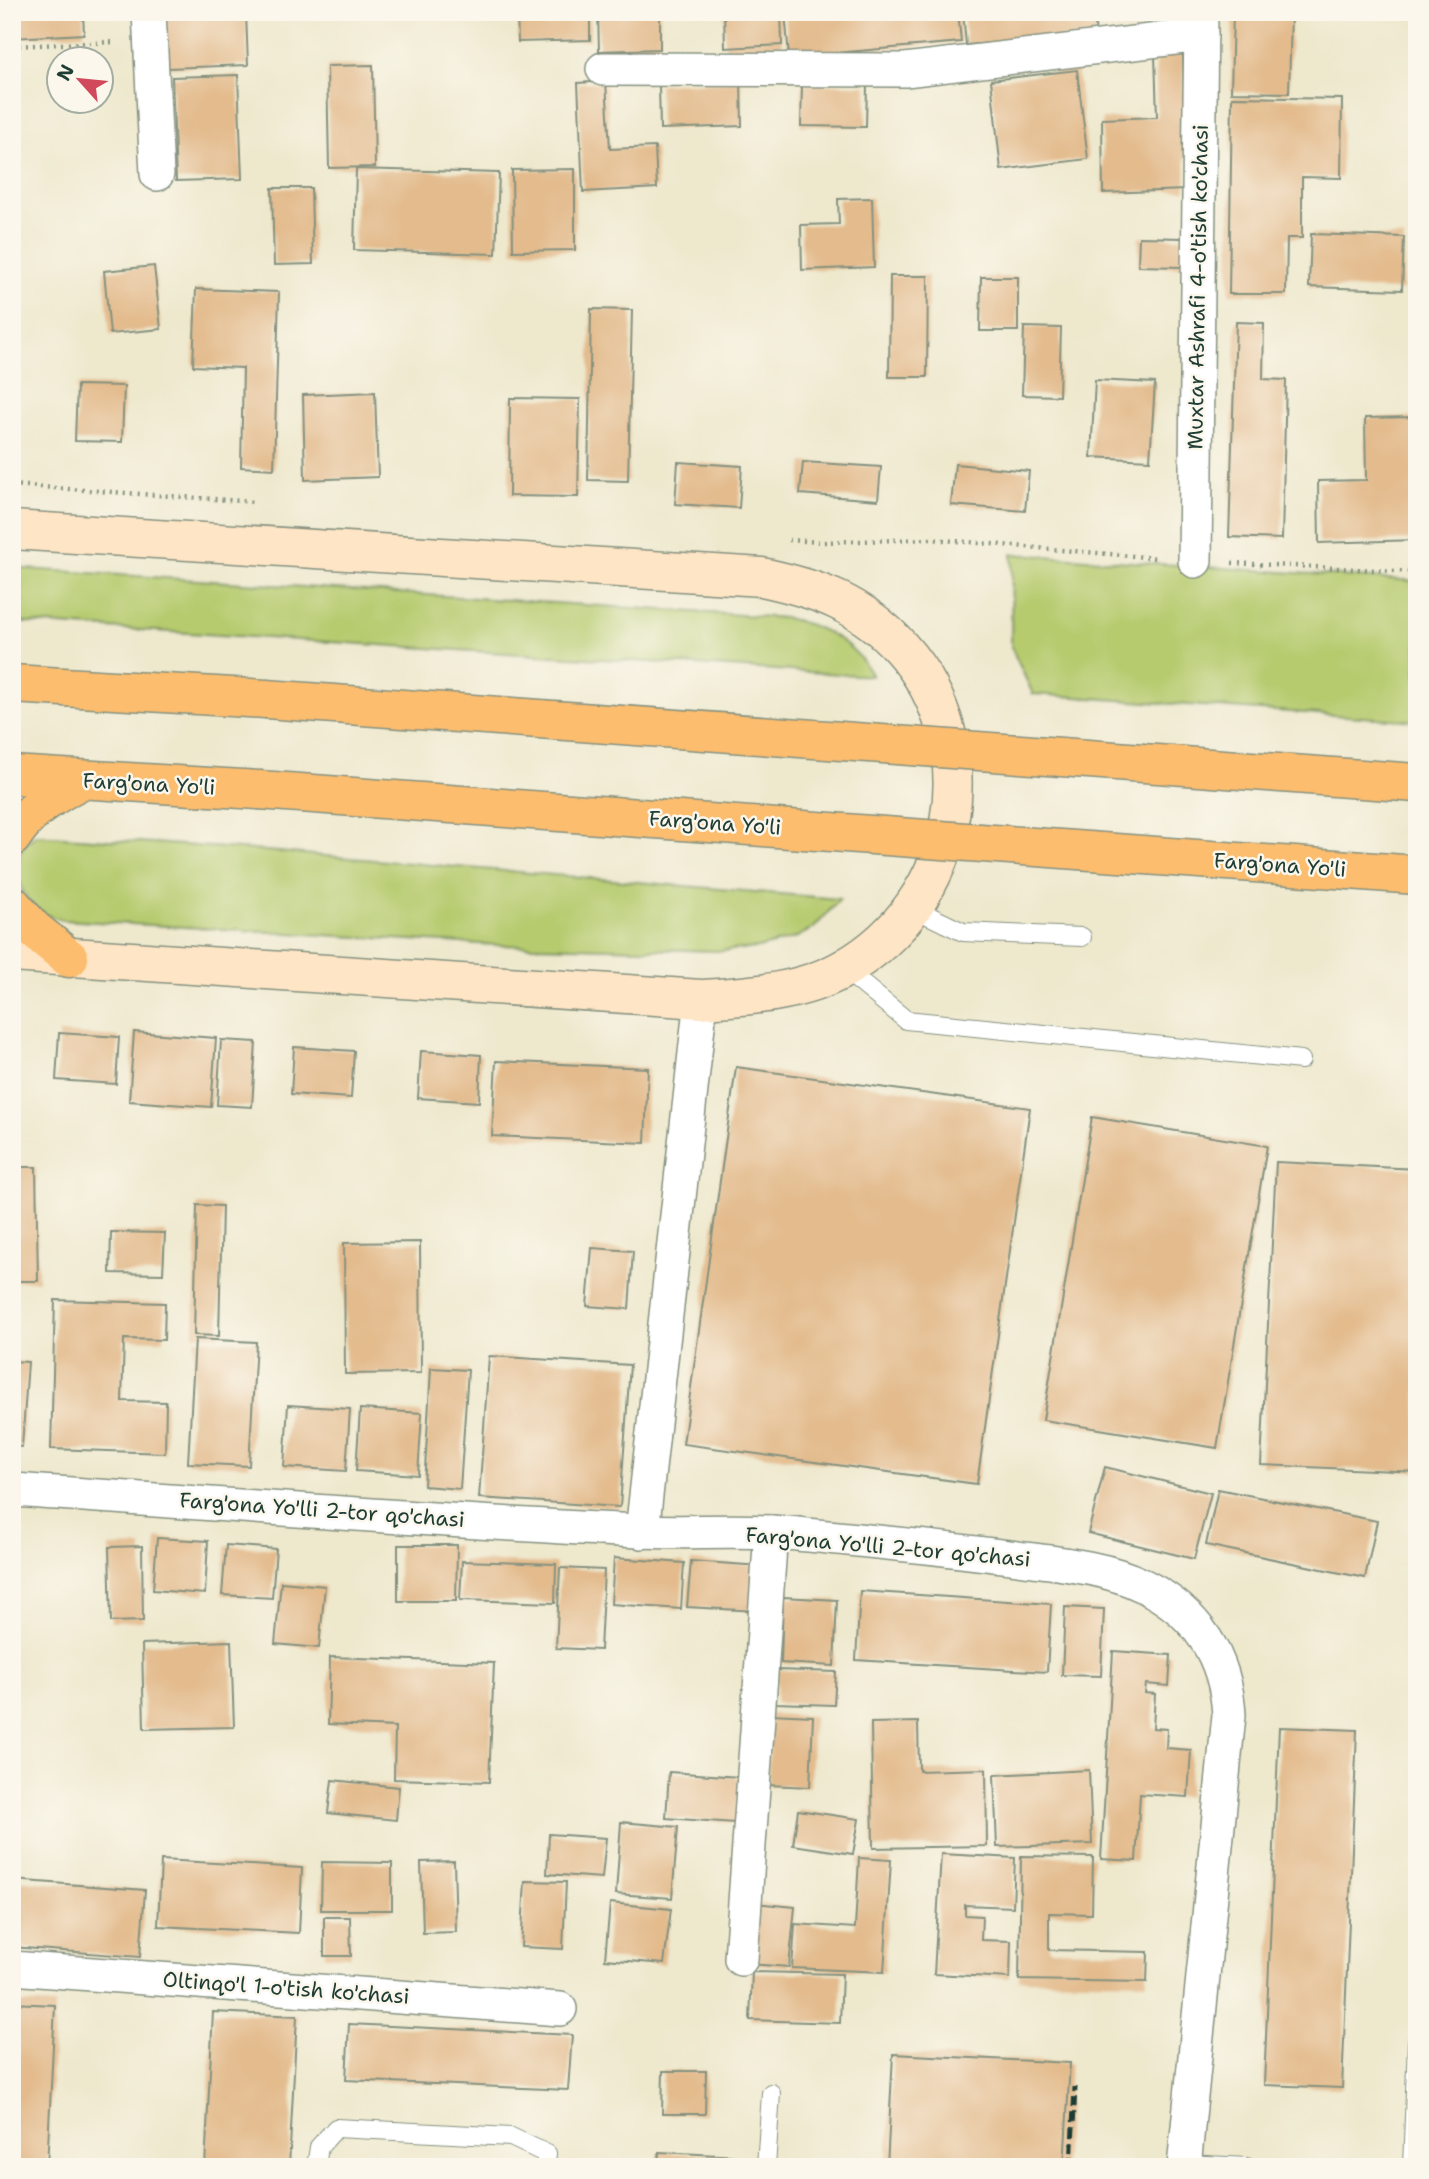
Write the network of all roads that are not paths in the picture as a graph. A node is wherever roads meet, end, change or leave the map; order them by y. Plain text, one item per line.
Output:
1 (1201, 23) edge
2 (149, 26) edge
3 (603, 69) dead end
4 (157, 174) dead end
5 (12, 530) edge
6 (1195, 561) road end
7 (12, 666) edge
8 (12, 684) edge
9 (111, 691) junction
10 (12, 775) edge
11 (81, 780) junction
12 (1417, 783) edge
13 (12, 837) edge
14 (1417, 875) edge
15 (12, 905) edge
16 (914, 908) junction
17 (1082, 937) dead end
18 (12, 953) edge
19 (69, 958) junction
20 (844, 969) junction
21 (701, 999) junction
22 (1301, 1060) dead end
23 (12, 1490) edge
24 (642, 1531) junction
25 (771, 1532) junction
26 (741, 1959) dead end
27 (12, 1968) edge
28 (560, 2009) dead end
29 (1417, 2042) edge
30 (771, 2094) dead end
31 (1184, 2165) edge
32 (316, 2167) edge
33 (545, 2167) edge
34 (766, 2167) edge
35 (1247, 2167) edge
36 (1412, 2167) edge

1 - 3 street
1 - 6 street, Muxtar Ashrafi 4-o'tish ko'chasi
2 - 4 street
5 - 16 main road
7 - 9 main road
8 - 9 main road
9 - 12 main road, bridge
10 - 11 main road, Farg'ona Yo'li
11 - 13 main road
11 - 14 main road, Farg'ona Yo'li, bridge
15 - 19 main road
16 - 17 lane
16 - 20 main road
18 - 19 main road
19 - 21 main road
20 - 21 main road
20 - 22 lane
21 - 24 street
23 - 24 street, Farg'ona Yo'lli 2-tor qo'chasi
24 - 25 street, Farg'ona Yo'lli 2-tor qo'chasi
25 - 26 street
25 - 31 street, Farg'ona Yo'lli 2-tor qo'chasi
27 - 28 street, Oltinqo'l 1-o'tish ko'chasi
29 - 36 lane
30 - 34 lane
31 - 35 lane
32 - 33 lane

